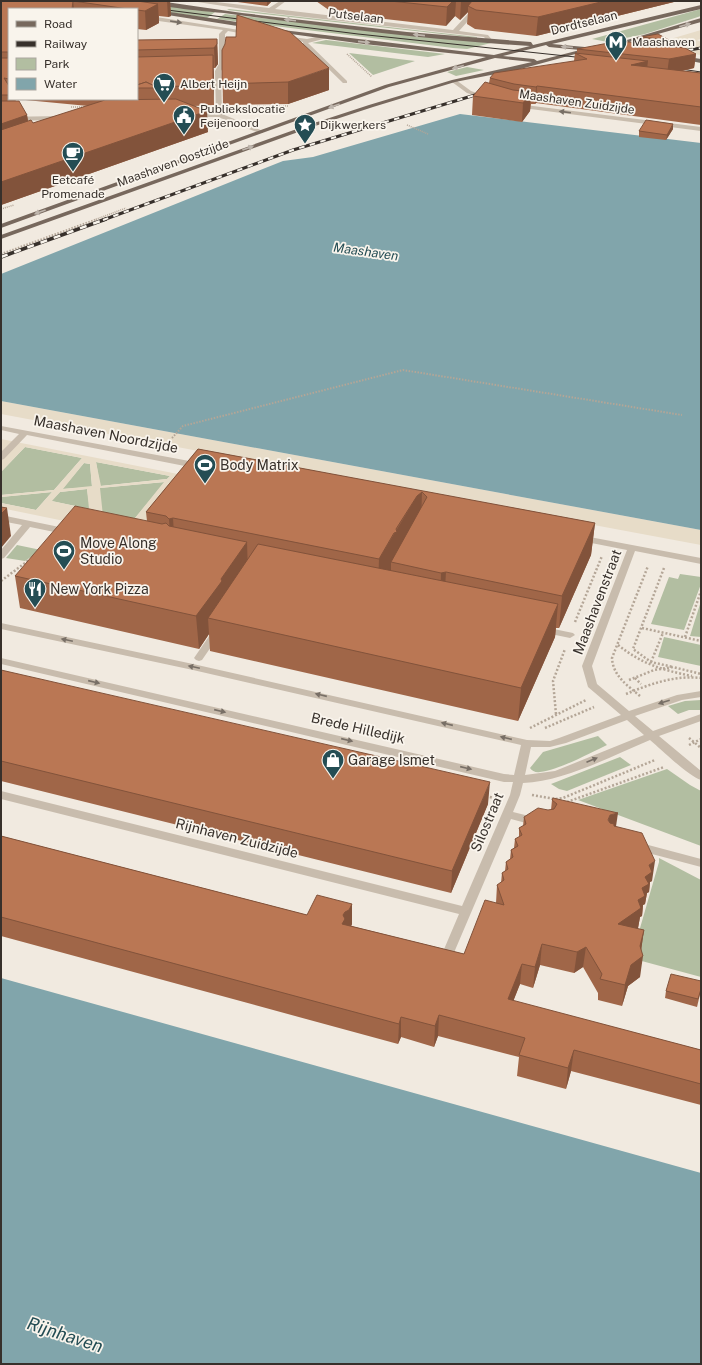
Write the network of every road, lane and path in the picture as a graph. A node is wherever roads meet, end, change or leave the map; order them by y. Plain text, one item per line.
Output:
1 (149, 1) edge
2 (194, 1) edge
3 (283, 1) edge
4 (483, 1) edge
5 (220, 3) edge
6 (701, 7) edge
7 (269, 11) junction
8 (154, 12) dead end
9 (138, 16) edge
10 (701, 20) edge
11 (254, 27) edge
12 (270, 29) edge
13 (226, 30) junction
14 (455, 32) junction
15 (255, 34) edge
16 (277, 37) edge
17 (325, 37) junction
18 (643, 37) junction
19 (307, 41) junction
20 (490, 41) junction
21 (688, 42) dead end
22 (514, 43) junction
23 (693, 44) dead end
24 (541, 45) junction
25 (638, 45) edge
26 (606, 46) edge
27 (522, 50) junction
28 (343, 51) dead end
29 (469, 54) junction
30 (496, 57) junction
31 (674, 57) edge
32 (523, 60) junction
33 (548, 60) junction
34 (701, 61) edge
35 (539, 62) junction
36 (473, 63) junction
37 (504, 70) junction
38 (210, 71) edge
39 (218, 71) junction
40 (374, 79) dead end
41 (454, 81) junction
42 (345, 82) dead end
43 (494, 100) edge
44 (512, 105) edge
45 (256, 106) junction
46 (290, 106) edge
47 (67, 107) dead end
48 (90, 107) edge
49 (236, 107) edge
50 (255, 111) dead end
51 (185, 115) edge
52 (218, 115) junction
53 (51, 118) junction
54 (69, 118) edge
55 (1, 119) edge
56 (407, 125) dead end
57 (49, 126) edge
58 (701, 129) edge
59 (261, 132) junction
60 (428, 134) dead end
61 (1, 226) edge
62 (1, 237) edge
63 (682, 415) dead end
64 (1, 428) edge
65 (25, 433) junction
66 (172, 438) dead end
67 (1, 457) edge
68 (206, 467) edge
69 (1, 518) edge
70 (28, 523) junction
71 (75, 533) edge
72 (571, 536) edge
73 (632, 548) junction
74 (602, 555) dead end
75 (1, 556) edge
76 (606, 556) dead end
77 (31, 558) edge
78 (701, 561) edge
79 (652, 562) dead end
80 (664, 567) dead end
81 (1, 581) edge
82 (701, 591) edge
83 (223, 622) edge
84 (1, 626) edge
85 (532, 628) edge
86 (642, 628) junction
87 (663, 632) junction
88 (570, 636) dead end
89 (685, 638) junction
90 (701, 641) edge
91 (618, 645) junction
92 (199, 658) dead end
93 (1, 661) edge
94 (651, 662) junction
95 (673, 667) junction
96 (659, 669) junction
97 (701, 674) edge
98 (694, 677) junction
99 (635, 678) junction
100 (701, 678) edge
101 (629, 680) dead end
102 (641, 684) dead end
103 (634, 690) junction
104 (628, 693) dead end
105 (701, 694) edge
106 (644, 699) dead end
107 (592, 708) dead end
108 (629, 716) junction
109 (701, 717) edge
110 (540, 730) dead end
111 (533, 731) dead end
112 (651, 735) junction
113 (526, 737) junction
114 (701, 739) edge
115 (683, 747) dead end
116 (701, 776) edge
117 (518, 779) junction
118 (1, 795) edge
119 (507, 814) junction
120 (548, 825) edge
121 (628, 843) edge
122 (701, 863) edge
123 (465, 911) junction
124 (431, 955) edge

20 -> 1 main road, Putselaan
2 - 5 street, Putselaan
3 - 7 street
4 - 14 street
5 - 7 street, Putselaan
6 - 24 main road, Dordtselaan
7 - 14 street, Putselaan
8 - 11 main road
9 -> 13 street
18 -> 10 main road, Dordtselaan
12 - 17 main road, Putselaan
13 - 15 street
13 - 39 street
14 - 20 street, Putselaan
16 - 19 street, Putselaan
17 - 19 street, Putselaan
17 -> 29 main road, Putselaan
18 - 25 main road
18 - 26 main road, Dordtselaan
19 - 42 street
20 - 22 main road, Putselaan
21 - 23 path
22 - 24 main road, Putselaan
22 - 27 main road
24 - 27 main road, Dordtselaan
24 - 33 main road
33 -> 24 main road, Dordtselaan
27 - 30 main road, Dordtselaan
27 - 32 main road
28 - 40 path
29 - 30 main road, Putselaan
29 - 36 main road
30 - 32 main road, Putselaan
30 - 36 main road, Maashaven Oostzijde
31 - 34 main road
32 - 35 main road, Putselaan
32 - 37 main road
33 - 35 main road, Dordtselaan
33 - 35 main road, Putselaan
35 - 37 main road, Maashaven Oostzijde
36 -> 59 main road, Maashaven Oostzijde
37 - 41 main road, Maashaven Oostzijde
38 - 39 street
39 - 52 street
41 - 43 street
62 -> 41 main road, Maashaven Oostzijde
58 -> 44 street, Maashaven Zuidzijde
45 - 46 path
45 - 49 path
45 - 50 path
47 - 48 path
51 - 52 street
52 - 59 street
53 - 54 street
53 - 55 street
53 - 57 street
56 - 60 path
59 -> 61 main road, Maashaven Oostzijde
63 - 66 path
64 - 65 street, Maashaven Noordzijde
65 - 67 street
65 - 68 street, Maashaven Noordzijde
69 - 70 street
70 - 71 street
70 - 75 street
72 - 73 street
73 - 78 street
73 - 108 street, Maashavenstraat
74 - 76 path
77 - 81 path
79 - 91 path
80 - 86 path
82 - 89 path
83 - 92 street
113 -> 84 street, Brede Hilledijk
85 - 88 street
86 - 87 path
86 - 94 path
87 - 89 path
87 - 94 path
89 - 90 path
91 - 96 path
91 - 103 path
93 -> 117 street, Brede Hilledijk
94 - 95 path
95 - 96 path
95 - 97 path
96 - 98 path
96 - 99 path
98 - 100 path
98 - 103 path
99 - 101 path
99 - 102 path
103 - 104 path
103 - 106 path
105 -> 108 street, Brede Hilledijk
107 - 110 path
108 - 112 street, Maashavenstraat
108 - 113 street, Brede Hilledijk
109 - 112 street, Brede Hilledijk
111 - 113 path
112 - 116 street, Maashavenstraat
117 -> 112 street, Brede Hilledijk
113 - 117 street, Silostraat
114 - 115 path
117 - 119 street, Silostraat
118 - 123 street, Rijnhaven Zuidzijde
119 - 120 street
119 - 123 street, Silostraat
121 - 122 street
123 - 124 street, Silostraat

